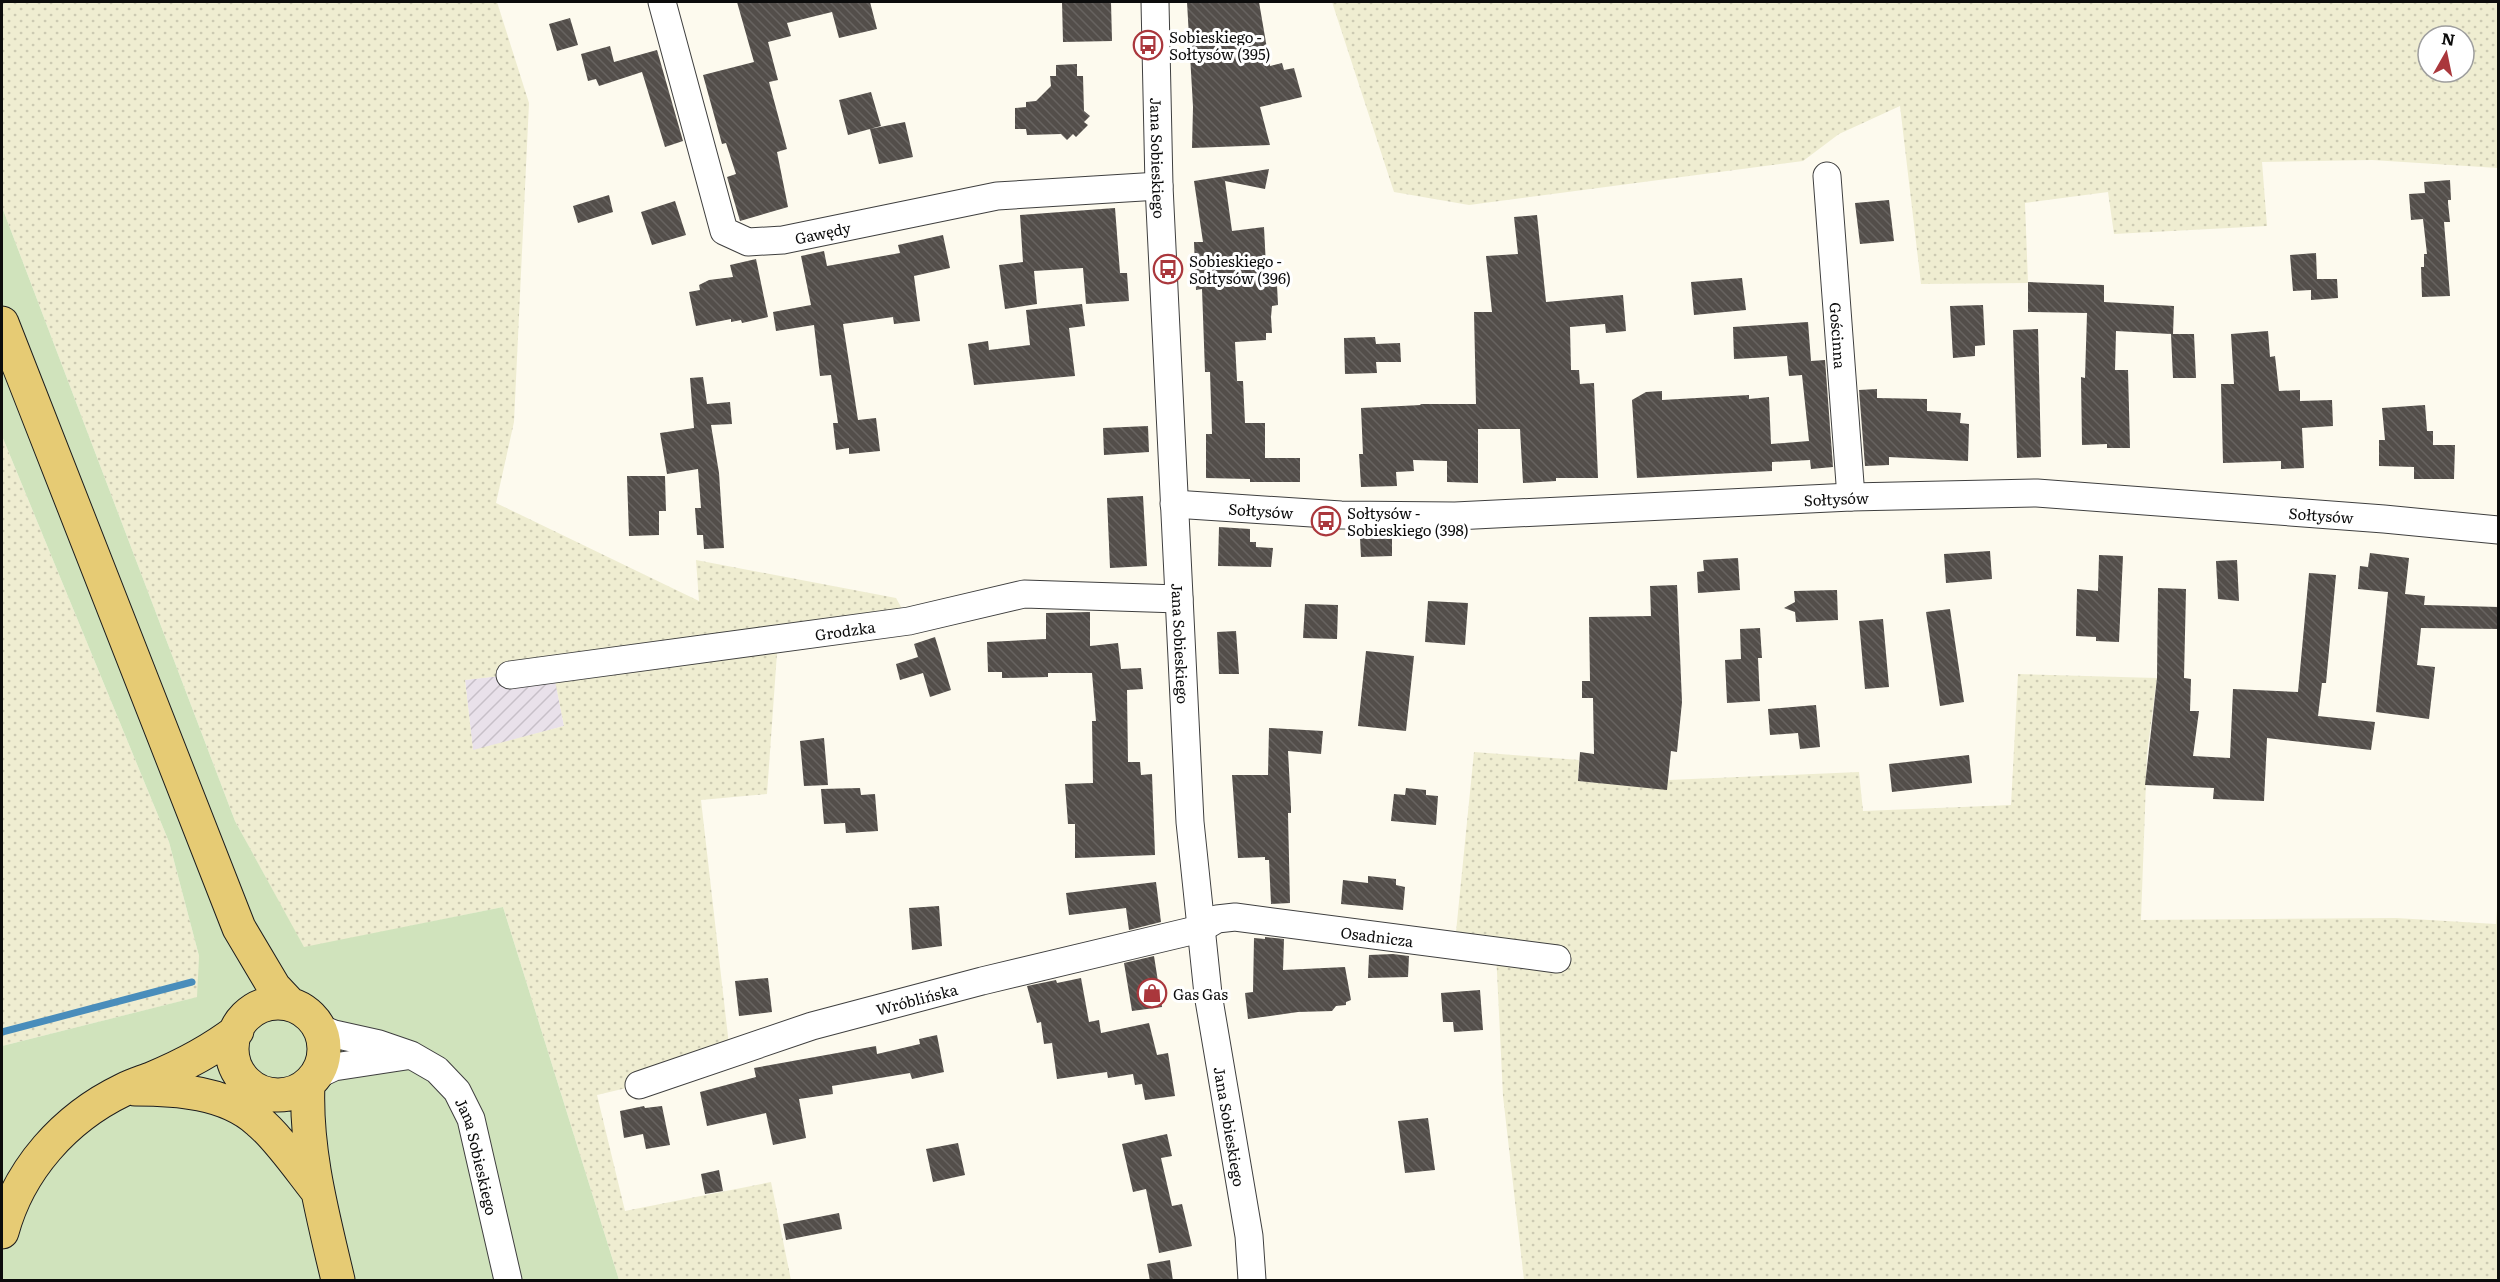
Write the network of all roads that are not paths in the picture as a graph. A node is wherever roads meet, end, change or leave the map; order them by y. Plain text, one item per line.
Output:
1 (663, 2) edge
2 (1155, 2) edge
3 (1827, 176) dead end
4 (1159, 186) junction
5 (2, 323) edge
6 (1851, 497) junction
7 (1174, 504) junction
8 (2499, 530) edge
9 (1179, 599) junction
10 (510, 675) dead end
11 (239, 928) junction
12 (1200, 929) junction
13 (1557, 959) dead end
14 (290, 1004) junction
15 (243, 1022) junction
16 (319, 1028) junction
17 (411, 1056) junction
18 (155, 1078) junction
19 (312, 1080) junction
20 (639, 1085) dead end
21 (258, 1087) junction
22 (124, 1089) junction
23 (316, 1181) junction
24 (2, 1232) edge
25 (338, 1281) edge
26 (508, 1281) edge
27 (1252, 1281) edge

1 - 4 street, Gawędy
2 - 4 street, Jana Sobieskiego
3 - 6 street, Gościnna
4 - 7 street, Jana Sobieskiego
5 - 11 main road
6 - 7 street, Sołtysów
6 - 8 street, Sołtysów
7 - 9 street, Jana Sobieskiego
9 - 10 street, Grodzka
9 - 12 street, Jana Sobieskiego
11 - 14 main road
11 - 15 main road
12 - 13 street, Osadnicza
12 - 20 street, Wróblińska
12 - 27 street, Jana Sobieskiego
14 - 15 main road
14 - 16 main road
15 - 18 main road
15 - 21 main road
16 - 17 street, Jana Sobieskiego
16 - 19 main road
17 - 19 street
17 - 26 street, Jana Sobieskiego
18 - 21 main road
18 - 22 main road
19 - 21 main road
19 - 23 main road
21 - 23 main road
22 - 23 main road
22 - 24 main road
23 - 25 main road

